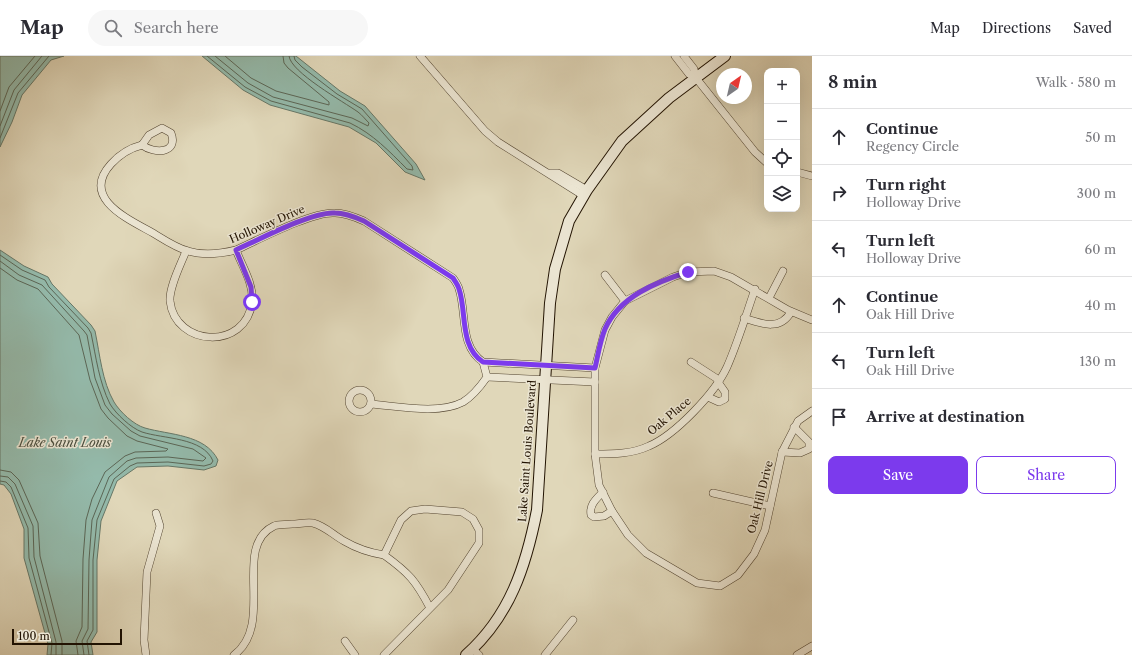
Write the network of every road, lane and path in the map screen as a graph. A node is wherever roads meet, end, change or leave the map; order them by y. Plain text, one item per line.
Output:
1 (420, 56) edge
2 (676, 56) edge
3 (684, 56) edge
4 (725, 56) edge
5 (696, 78) junction
6 (142, 145) dead end
7 (764, 160) edge
8 (800, 173) edge
9 (812, 176) edge
10 (585, 193) junction
11 (236, 250) junction
12 (186, 251) junction
13 (783, 271) dead end
14 (605, 275) dead end
15 (755, 289) junction
16 (769, 298) junction
17 (626, 301) junction
18 (791, 312) junction
19 (744, 318) junction
20 (812, 320) edge
21 (483, 362) junction
22 (691, 362) dead end
23 (546, 366) junction
24 (595, 368) junction
25 (487, 377) junction
26 (545, 380) junction
27 (719, 381) junction
28 (595, 382) junction
29 (708, 397) junction
30 (371, 404) dead end
31 (812, 411) edge
32 (794, 427) junction
33 (782, 452) junction
34 (595, 454) junction
35 (603, 492) junction
36 (713, 493) dead end
37 (770, 506) junction
38 (612, 511) junction
39 (156, 513) dead end
40 (384, 555) junction
41 (430, 608) junction
42 (573, 620) dead end
43 (345, 641) dead end
44 (812, 646) edge
45 (473, 653) edge
46 (146, 655) edge
47 (234, 655) edge
48 (355, 655) edge
49 (384, 655) edge
50 (545, 655) edge
51 (797, 655) edge

1 - 10 street
2 - 5 street
3 - 5 street
4 - 5 main road, Lake Saint Louis Boulevard
5 - 7 street
5 - 10 main road, Lake Saint Louis Boulevard
6 - 12 street, Holloway Drive
8 - 9 street
10 - 23 main road, Lake Saint Louis Boulevard
11 - 12 street, Holloway Drive
11 - 12 street
11 - 21 street, Holloway Drive
13 - 16 street
14 - 17 street
15 - 16 street, Oak Hill Drive
15 - 17 street, Oak Hill Drive
15 - 19 street, Oak Place
16 - 18 street, Oak Hill Drive
17 - 24 street, Oak Hill Drive
18 - 19 street
18 - 20 street, Oak Hill Drive
19 - 27 street, Oak Place
21 - 23 street
21 - 25 street
22 - 27 street
23 - 24 street
23 - 26 main road, Lake Saint Louis Boulevard
24 - 28 street, Oak Hill Drive
25 - 26 street
25 - 30 street
26 - 28 street
26 - 45 main road, Lake Saint Louis Boulevard
27 - 29 street, Oak Place
27 - 29 street
28 - 34 street, Oak Hill Drive
29 - 34 street, Oak Place
31 - 32 street, Oak Hill Drive
32 - 33 street, Oak Hill Drive
32 - 33 street, Oak Hill Drive
33 - 37 street, Oak Hill Drive
34 - 35 street, Oak Hill Drive
35 - 38 street, Oak Hill Drive
35 - 38 street
36 - 37 street
37 - 38 street, Oak Hill Drive
39 - 46 street
40 - 41 street
40 - 41 street
40 - 47 street
41 - 49 street
42 - 50 street
43 - 48 street
44 - 51 street

